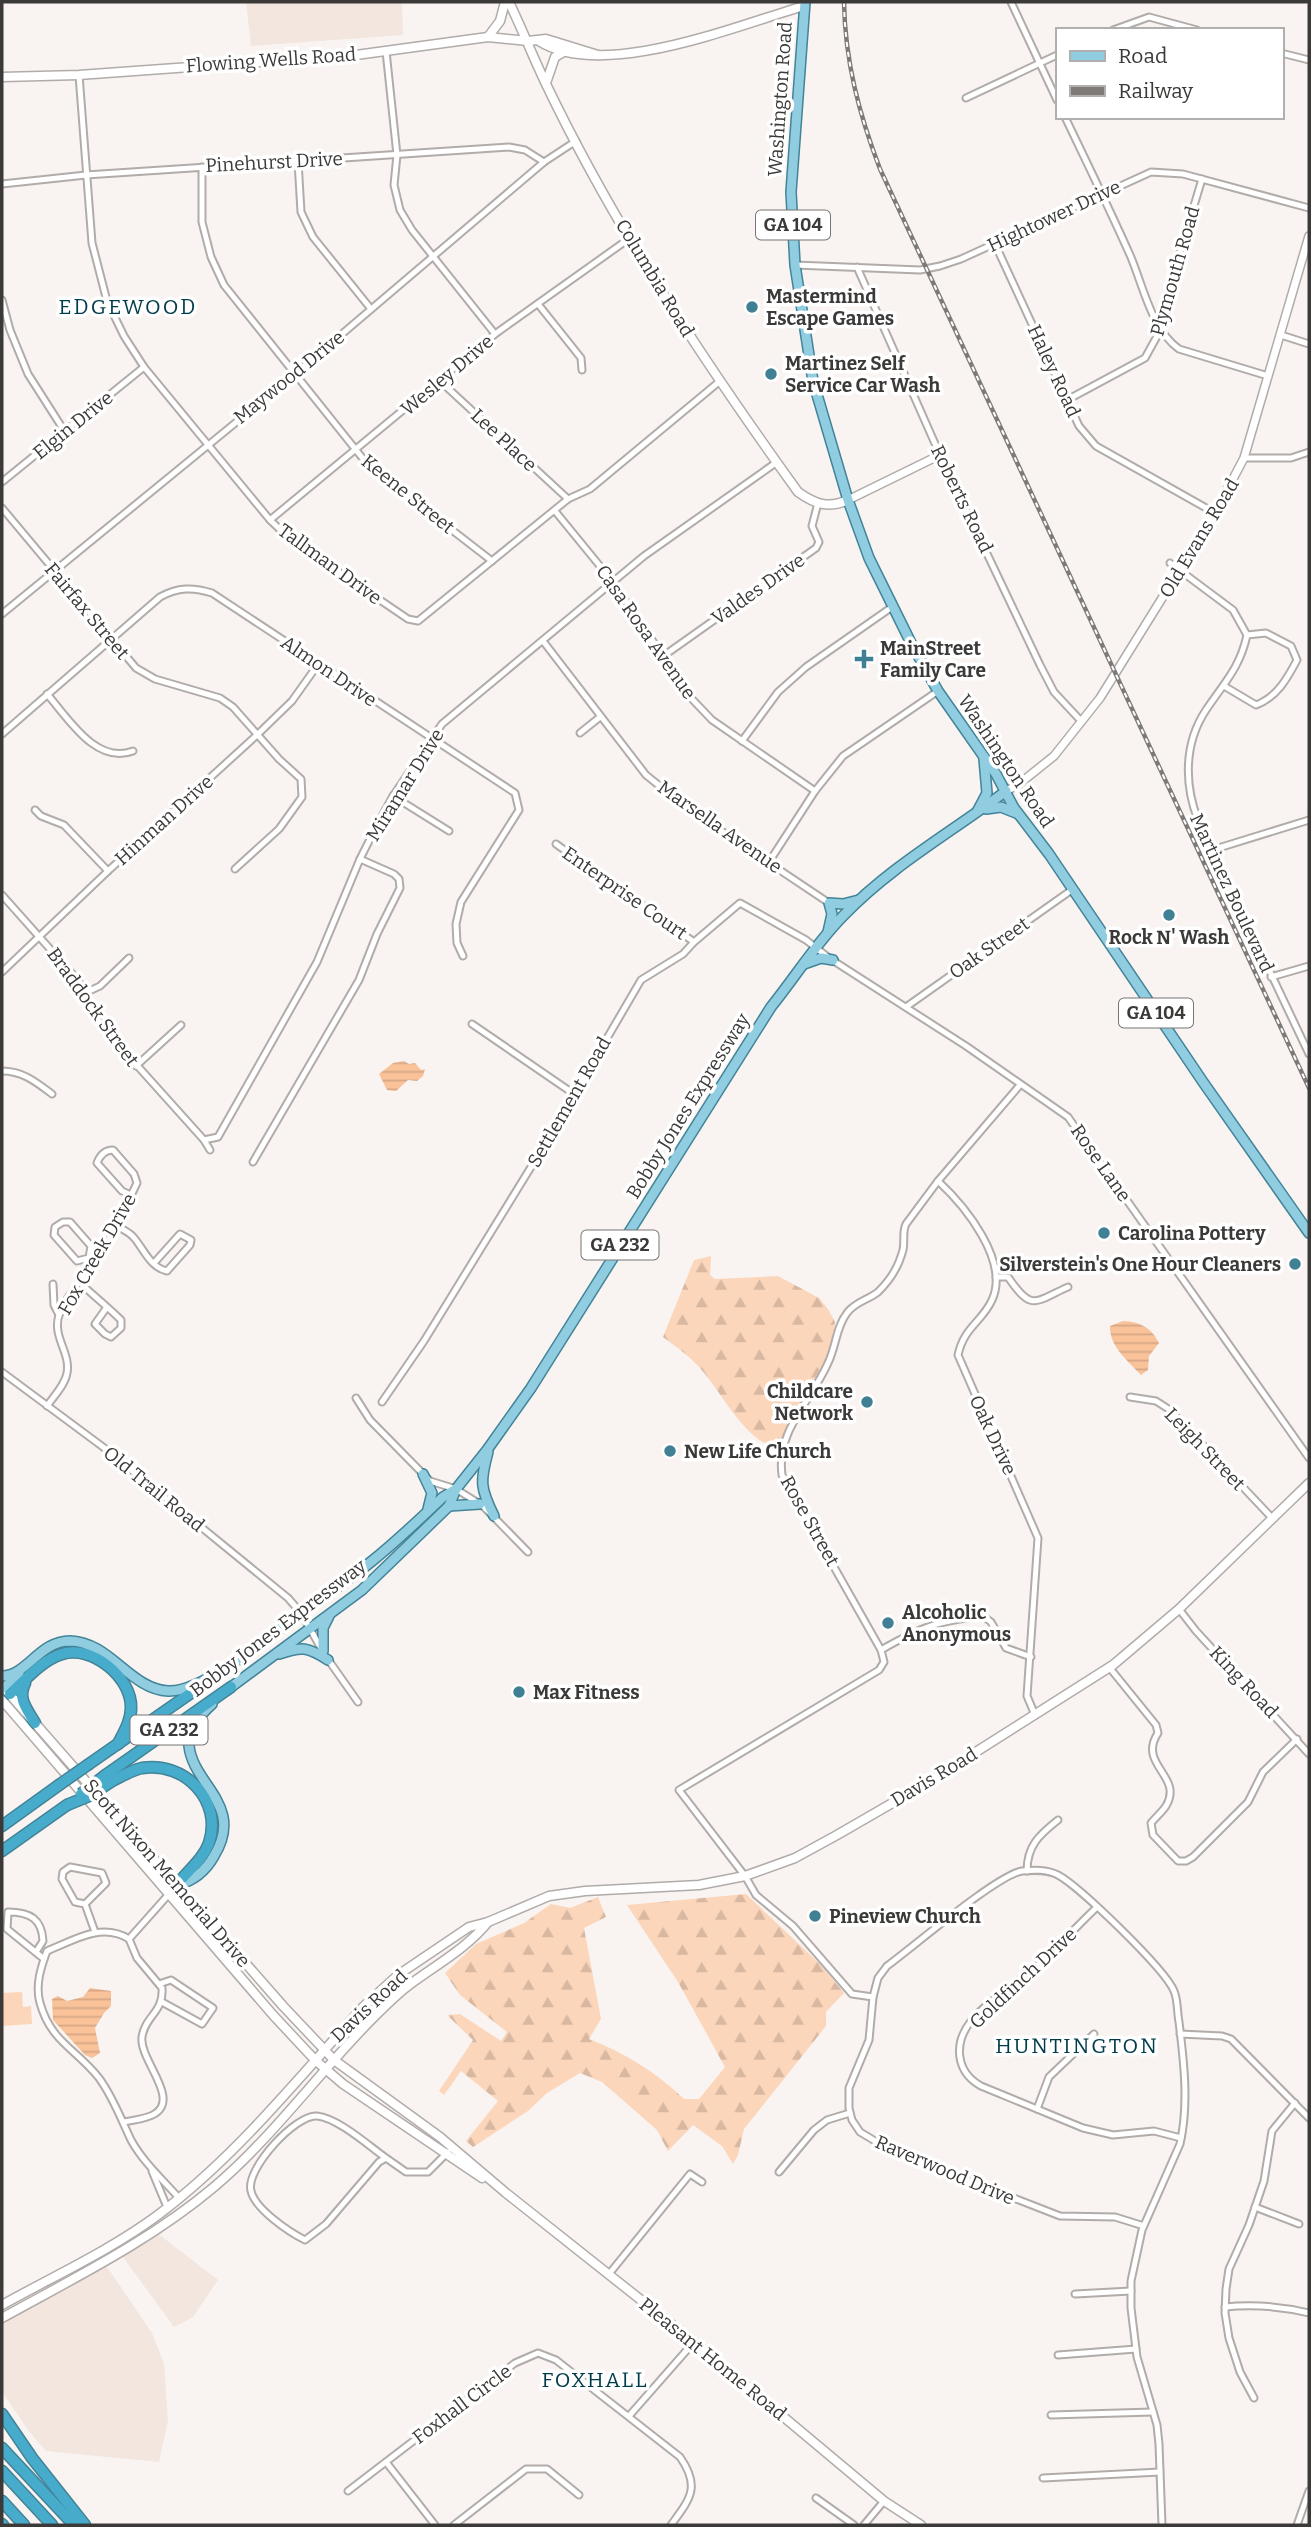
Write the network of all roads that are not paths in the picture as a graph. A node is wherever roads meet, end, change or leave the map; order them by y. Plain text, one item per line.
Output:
1 (507, 2) edge
2 (1011, 2) edge
3 (804, 4) edge
4 (1118, 28) edge
5 (1189, 28) edge
6 (488, 37) junction
7 (528, 41) junction
8 (538, 41) junction
9 (386, 51) junction
10 (565, 51) junction
11 (1283, 53) edge
12 (598, 55) junction
13 (1056, 55) edge
14 (1309, 60) edge
15 (1040, 63) junction
16 (79, 75) junction
17 (2, 77) edge
18 (546, 83) junction
19 (966, 98) dead end
20 (1056, 98) edge
21 (1066, 119) edge
22 (576, 141) junction
23 (397, 155) junction
24 (298, 161) junction
25 (544, 162) junction
26 (202, 167) junction
27 (86, 175) junction
28 (1202, 179) junction
29 (2, 184) edge
30 (1101, 194) junction
31 (1309, 208) edge
32 (1309, 236) edge
33 (630, 238) junction
34 (995, 244) junction
35 (433, 256) junction
36 (795, 265) junction
37 (857, 267) junction
38 (2, 300) edge
39 (538, 304) junction
40 (371, 309) junction
41 (1161, 329) junction
42 (495, 334) junction
43 (1281, 335) junction
44 (1309, 344) edge
45 (144, 367) junction
46 (582, 370) dead end
47 (295, 374) junction
48 (1268, 376) junction
49 (440, 381) junction
50 (720, 381) junction
51 (1067, 400) junction
52 (65, 432) junction
53 (207, 444) junction
54 (355, 451) junction
55 (1309, 452) edge
56 (940, 455) junction
57 (1244, 458) junction
58 (776, 463) junction
59 (2, 482) edge
60 (568, 499) junction
61 (848, 500) junction
62 (818, 503) junction
63 (2, 508) edge
64 (555, 511) junction
65 (1215, 513) junction
66 (270, 520) junction
67 (492, 561) junction
68 (1170, 563) dead end
69 (1180, 570) junction
70 (54, 571) junction
71 (613, 582) junction
72 (892, 607) junction
73 (2, 614) edge
74 (1247, 635) junction
75 (111, 640) junction
76 (543, 641) junction
77 (662, 657) junction
78 (318, 663) junction
79 (1224, 686) junction
80 (938, 691) junction
81 (47, 694) junction
82 (600, 717) junction
83 (1081, 721) junction
84 (580, 733) dead end
85 (2, 734) edge
86 (258, 734) junction
87 (433, 738) junction
88 (742, 741) junction
89 (133, 751) dead end
90 (984, 757) junction
91 (815, 791) junction
92 (1006, 791) junction
93 (393, 796) junction
94 (35, 810) dead end
95 (975, 814) junction
96 (1018, 814) junction
97 (1309, 820) edge
98 (449, 831) dead end
99 (556, 844) dead end
100 (1212, 850) junction
101 (360, 859) junction
102 (769, 862) junction
103 (235, 869) dead end
104 (108, 871) junction
105 (1073, 889) junction
106 (2, 895) edge
107 (860, 900) junction
108 (829, 903) junction
109 (827, 933) junction
110 (40, 936) junction
111 (694, 942) junction
112 (815, 947) junction
113 (463, 956) dead end
114 (129, 958) dead end
115 (832, 960) junction
116 (802, 965) junction
117 (1309, 966) edge
118 (2, 972) edge
119 (1271, 977) junction
120 (85, 993) junction
121 (906, 1007) junction
122 (472, 1024) dead end
123 (181, 1025) dead end
124 (1309, 1054) edge
125 (136, 1066) junction
126 (2, 1071) edge
127 (1020, 1085) junction
128 (52, 1094) dead end
129 (574, 1094) junction
130 (204, 1140) junction
131 (210, 1150) dead end
132 (253, 1162) dead end
133 (938, 1181) junction
134 (131, 1195) junction
135 (116, 1226) junction
136 (1309, 1233) edge
137 (92, 1259) junction
138 (154, 1263) junction
139 (996, 1277) junction
140 (80, 1283) junction
141 (53, 1284) dead end
142 (1068, 1287) dead end
143 (107, 1307) junction
144 (59, 1315) junction
145 (2, 1372) edge
146 (1130, 1397) dead end
147 (356, 1398) dead end
148 (382, 1402) dead end
149 (47, 1406) junction
150 (489, 1447) junction
151 (1309, 1458) edge
152 (423, 1474) junction
153 (1309, 1483) edge
154 (456, 1489) junction
155 (480, 1504) junction
156 (449, 1506) junction
157 (427, 1512) junction
158 (494, 1516) junction
159 (1272, 1518) junction
160 (528, 1552) dead end
161 (1179, 1609) junction
162 (301, 1613) junction
163 (329, 1615) junction
164 (309, 1628) junction
165 (73, 1641) junction
166 (881, 1650) junction
167 (325, 1656) junction
168 (271, 1657) junction
169 (1031, 1657) junction
170 (1109, 1667) junction
171 (223, 1670) junction
172 (2, 1676) edge
173 (29, 1677) junction
174 (231, 1687) junction
175 (3, 1694) edge
176 (358, 1702) dead end
177 (2, 1713) edge
178 (1035, 1715) junction
179 (32, 1727) junction
180 (1297, 1740) junction
181 (118, 1744) junction
182 (1309, 1754) edge
183 (110, 1777) junction
184 (1058, 1820) dead end
185 (2, 1826) edge
186 (2, 1851) edge
187 (1027, 1871) junction
188 (745, 1876) junction
189 (173, 1890) junction
190 (85, 1904) junction
191 (1097, 1907) junction
192 (488, 1922) junction
193 (95, 1932) junction
194 (129, 1939) junction
195 (36, 1952) junction
196 (44, 1959) junction
197 (159, 1984) junction
198 (873, 1997) junction
199 (162, 2002) junction
200 (1094, 2034) dead end
201 (1180, 2034) junction
202 (324, 2049) junction
203 (315, 2060) junction
204 (334, 2060) junction
205 (326, 2069) junction
206 (1295, 2104) junction
207 (1037, 2109) junction
208 (850, 2113) junction
209 (1309, 2118) edge
210 (124, 2122) junction
211 (1181, 2138) junction
212 (451, 2146) junction
213 (446, 2156) junction
214 (245, 2157) junction
215 (386, 2158) junction
216 (149, 2165) junction
217 (257, 2167) junction
218 (779, 2172) dead end
219 (702, 2182) dead end
220 (506, 2193) junction
221 (179, 2198) junction
222 (167, 2207) junction
223 (1255, 2207) junction
224 (1299, 2224) dead end
225 (1144, 2226) junction
226 (101, 2250) junction
227 (106, 2260) junction
228 (609, 2274) junction
229 (1131, 2291) junction
230 (1075, 2294) dead end
231 (2, 2305) edge
232 (1225, 2307) junction
233 (1309, 2313) edge
234 (2, 2318) edge
235 (694, 2342) junction
236 (1136, 2349) junction
237 (1058, 2355) dead end
238 (1254, 2398) dead end
239 (1153, 2412) junction
240 (629, 2416) junction
241 (1051, 2416) dead end
242 (4, 2417) edge
243 (2, 2448) edge
244 (386, 2462) junction
245 (2, 2471) edge
246 (1160, 2472) junction
247 (1043, 2478) dead end
248 (348, 2491) dead end
249 (1309, 2491) edge
250 (579, 2495) dead end
251 (816, 2498) dead end
252 (2, 2501) edge
253 (884, 2501) junction
254 (24, 2525) edge
255 (52, 2525) edge
256 (74, 2525) edge
257 (85, 2525) edge
258 (435, 2525) edge
259 (454, 2525) edge
260 (671, 2525) edge
261 (854, 2525) edge
262 (864, 2525) edge
263 (920, 2525) edge
264 (1162, 2525) edge
265 (1297, 2525) edge

1 - 6 main road
1 - 7 main road, Columbia Road
2 - 15 street
3 - 12 main road, Flowing Wells Road
3 - 36 main road, Washington Road / GA 104
4 - 5 street
6 - 7 main road, Flowing Wells Road
6 - 9 main road, Flowing Wells Road
7 - 8 main road, Flowing Wells Road
7 - 18 main road, Columbia Road
8 - 10 main road, Flowing Wells Road
8 - 12 main road, Flowing Wells Road
9 - 16 main road, Flowing Wells Road
9 - 23 street
10 - 12 main road, Flowing Wells Road
10 - 18 main road
11 - 14 street
13 - 15 street
15 - 19 street
15 - 20 street
16 - 17 main road, Flowing Wells Road
16 - 27 street, Tallman Drive
18 - 22 main road, Columbia Road
21 - 30 street
22 - 25 street, Maywood Drive
22 - 33 main road, Columbia Road
23 - 24 street, Pinehurst Drive
23 - 25 street, Pinehurst Drive
23 - 35 street
24 - 26 street, Pinehurst Drive
24 - 40 street
25 - 35 street, Maywood Drive
26 - 27 street, Pinehurst Drive
26 - 47 street, Keene Street
27 - 29 street, Pinehurst Drive
27 - 45 street, Tallman Drive
28 - 30 street, Hightower Drive
28 - 31 street, Hightower Drive
28 - 41 street, Plymouth Road
30 - 34 street, Hightower Drive
30 - 41 street
32 - 43 street, Old Evans Road
33 - 39 street, Wesley Drive
33 - 50 main road, Columbia Road
34 - 37 street, Hightower Drive
34 - 51 street, Haley Road
35 - 40 street, Maywood Drive
35 - 42 street
36 - 37 street, Hightower Drive
36 - 61 main road, Washington Road / GA 104
37 - 56 street, Roberts Road
38 - 52 street
39 - 42 street, Wesley Drive
39 - 46 street
40 - 47 street, Maywood Drive
41 - 48 street
41 - 51 street, Plymouth Road
42 - 49 street, Wesley Drive
43 - 44 street
43 - 48 street, Old Evans Road
45 - 52 street, Elgin Drive
45 - 53 street, Tallman Drive
47 - 53 street, Maywood Drive
47 - 54 street, Keene Street
48 - 57 street, Old Evans Road
49 - 54 street, Wesley Drive
49 - 60 street, Lee Place
50 - 58 main road, Columbia Road
50 - 60 street, Tallman Drive
51 - 65 street, Haley Road
52 - 59 street, Elgin Drive
53 - 66 street, Tallman Drive
53 - 70 street, Maywood Drive
54 - 66 street, Wesley Drive
54 - 67 street, Keene Street
55 - 57 street
56 - 61 street
56 - 83 street, Roberts Road
57 - 65 street, Old Evans Road
58 - 62 main road, Columbia Road
58 - 71 street, Miramar Drive
60 - 64 street, Tallman Drive
61 - 62 main road
61 - 72 main road, Washington Road / GA 104
62 - 77 street, Valdes Drive
63 - 70 street, Fairfax Street
64 - 67 street, Tallman Drive
64 - 71 street, Casa Rosa Avenue
65 - 69 street, Old Evans Road
66 - 67 street, Tallman Drive
68 - 69 street
69 - 74 street
69 - 83 street, Old Evans Road
70 - 73 street, Maywood Drive
70 - 75 street, Fairfax Street
71 - 76 street, Miramar Drive
71 - 77 street, Casa Rosa Avenue
72 - 80 main road, Washington Road / GA 104
72 - 88 street
74 - 79 street, Martinez Boulevard
74 - 79 street
75 - 78 street, Almon Drive
75 - 81 street, Almon Drive
75 - 86 street, Fairfax Street
76 - 82 street, Marsella Avenue
76 - 87 street, Miramar Drive
77 - 88 street, Casa Rosa Avenue
78 - 86 street, Hinman Drive
78 - 87 street, Almon Drive
79 - 100 street, Martinez Boulevard
80 - 90 main road, Washington Road / GA 104
80 - 91 street
81 - 85 street, Almon Drive
81 - 89 street
82 - 84 street
82 - 102 street, Marsella Avenue
83 - 92 street, Old Evans Road
86 - 103 street, Fairfax Street
86 - 104 street, Hinman Drive
87 - 93 street, Miramar Drive
87 - 113 street, Almon Drive
88 - 91 street, Casa Rosa Avenue
90 - 92 main road, Washington Road / GA 104
90 - 95 main road
91 - 102 street
92 - 95 main road, Bobby Jones Expressway / GA 232
92 - 96 main road, Washington Road / GA 104
93 - 98 street
93 - 101 street, Miramar Drive
94 - 104 street
95 - 96 main road
95 - 107 main road, Bobby Jones Expressway / GA 232
96 - 105 main road, Washington Road / GA 104
97 - 100 street
99 - 111 street, Enterprise Court
100 - 119 street, Martinez Boulevard
101 - 130 street, Miramar Drive
101 - 132 street
102 - 108 street, Marsella Avenue
104 - 110 street, Hinman Drive
105 - 121 street, Oak Street
105 - 136 main road, Washington Road / GA 104
106 - 110 street, Braddock Street
107 - 108 main road
107 - 109 main road, Bobby Jones Expressway / GA 232
108 - 109 main road
109 - 112 main road, Bobby Jones Expressway / GA 232
110 - 118 street, Hinman Drive
110 - 120 street, Braddock Street
111 - 112 street, Settlement Road
111 - 129 street, Settlement Road
112 - 115 street, Rose Lane
112 - 116 main road, Bobby Jones Expressway / GA 232
114 - 120 street
115 - 116 main road
115 - 121 street, Rose Lane
116 - 150 main road, Bobby Jones Expressway / GA 232
117 - 119 street
119 - 124 street, Martinez Boulevard
120 - 125 street, Braddock Street
121 - 127 street, Rose Lane
122 - 129 street
123 - 125 street
125 - 130 street, Braddock Street
126 - 128 street
127 - 133 street, Rose Street
127 - 151 street, Rose Lane
129 - 148 street, Settlement Road
130 - 131 street, Braddock Street
133 - 139 street
133 - 166 street, Rose Street
134 - 134 street, Fox Creek Drive
134 - 135 street, Fox Creek Drive
135 - 137 street, Fox Creek Drive
135 - 138 street
137 - 137 street
137 - 140 street, Fox Creek Drive
138 - 138 street
139 - 142 street
139 - 169 street, Oak Drive
140 - 143 street
140 - 144 street, Fox Creek Drive
141 - 144 street
143 - 143 street
144 - 149 street, Fox Creek Drive
145 - 149 street, Old Trail Road
146 - 159 street, Leigh Street
147 - 152 street
149 - 162 street, Old Trail Road
150 - 154 main road, Bobby Jones Expressway / GA 232
150 - 158 main road
152 - 154 street
152 - 157 main road
153 - 159 main road, Davis Road
154 - 155 street
154 - 156 main road, Bobby Jones Expressway / GA 232
154 - 157 main road, Bobby Jones Expressway / GA 232
155 - 156 main road
155 - 158 street
156 - 163 main road, Bobby Jones Expressway / GA 232
157 - 162 main road, Bobby Jones Expressway / GA 232
158 - 160 street
159 - 161 main road, Davis Road
161 - 170 main road, Davis Road
161 - 180 street, King Road
162 - 164 street, Old Trail Road
162 - 171 main road, Bobby Jones Expressway / GA 232
163 - 164 main road, Bobby Jones Expressway / GA 232
163 - 167 main road
164 - 167 street, Old Trail Road
164 - 168 main road, Bobby Jones Expressway / GA 232
165 - 171 main road
165 - 172 main road
165 - 175 main road
166 - 169 street
166 - 188 street
167 - 168 main road
167 - 176 street, Old Trail Road
168 - 174 main road, Bobby Jones Expressway / GA 232
169 - 178 street, Oak Drive
170 - 178 main road, Davis Road
170 - 180 street
171 - 181 highway, Bobby Jones Expressway / GA 232
173 - 175 highway
173 - 179 highway
173 - 181 highway
174 - 183 highway, Bobby Jones Expressway / GA 232
174 - 189 main road
175 - 179 main road, Scott Nixon Memorial Drive
177 - 179 main road
178 - 188 main road, Davis Road
179 - 189 main road, Scott Nixon Memorial Drive
180 - 182 street, King Road
181 - 185 highway, Bobby Jones Expressway / GA 232, bridge
183 - 186 highway, bridge
183 - 189 highway
184 - 187 street
187 - 191 street
187 - 198 street
188 - 192 main road, Davis Road
188 - 198 street
189 - 194 street
189 - 202 main road, Scott Nixon Memorial Drive
189 - 203 main road, Scott Nixon Memorial Drive
190 - 190 street
190 - 193 street
191 - 201 street
191 - 207 street, Goldfinch Drive
192 - 202 main road, Davis Road
192 - 204 main road, Davis Road
193 - 194 street
193 - 196 street
194 - 197 street
195 - 195 street
195 - 196 street
196 - 210 street
197 - 199 street
197 - 199 street
198 - 208 street
199 - 210 street
200 - 207 street
201 - 206 street
201 - 211 street
202 - 203 main road, Davis Road
202 - 204 main road, Scott Nixon Memorial Drive
203 - 205 main road, Scott Nixon Memorial Drive
203 - 221 main road, Davis Road
204 - 205 main road, Davis Road
204 - 212 main road, Pleasant Home Road
205 - 213 main road, Pleasant Home Road
205 - 214 main road, Davis Road
206 - 209 street
206 - 223 street
207 - 211 street, Goldfinch Drive
208 - 218 street
208 - 225 street, Raverwood Drive
210 - 216 street
211 - 225 street
212 - 213 street
212 - 220 main road, Pleasant Home Road
213 - 215 street
213 - 220 main road, Pleasant Home Road
214 - 217 street
214 - 227 main road, Davis Road
215 - 217 street
215 - 217 street
216 - 221 street
216 - 222 street
219 - 228 street
220 - 228 main road, Pleasant Home Road
221 - 222 main road, Davis Road
222 - 226 main road, Davis Road
223 - 224 street
223 - 232 street
225 - 229 street
226 - 227 main road
226 - 231 main road, Davis Road
227 - 234 main road, Davis Road
228 - 235 main road, Pleasant Home Road
229 - 230 street
229 - 236 street
232 - 233 street
232 - 238 street
235 - 240 street
235 - 253 main road, Pleasant Home Road
236 - 237 street
236 - 239 street
239 - 241 street
239 - 246 street
240 - 244 street, Foxhall Circle
240 - 260 street, Foxhall Circle
242 - 257 highway
243 - 256 highway
244 - 248 street, Foxhall Circle
244 - 258 street
245 - 255 highway
246 - 247 street
246 - 264 street
249 - 265 street
250 - 259 street
251 - 261 street
252 - 254 highway
253 - 262 street
253 - 263 main road, Pleasant Home Road

